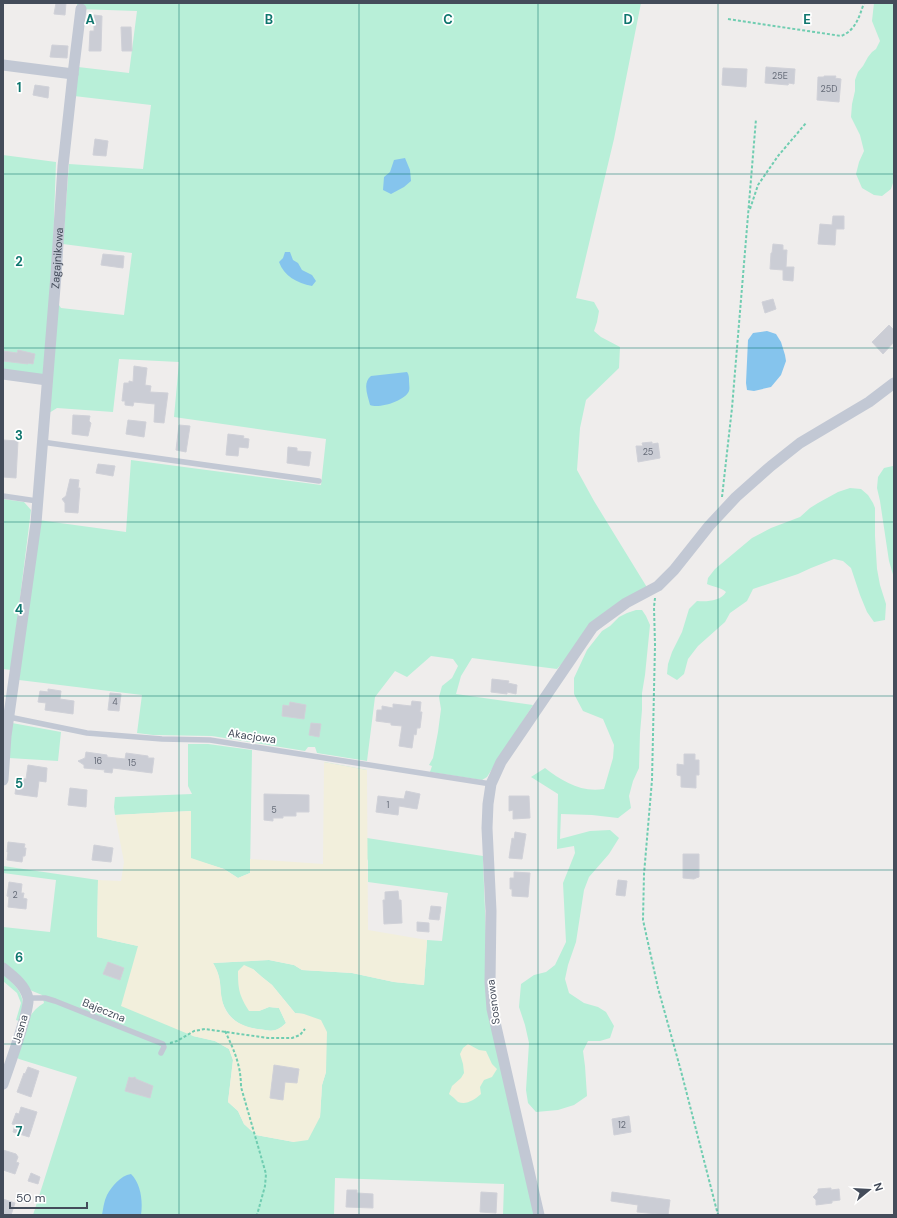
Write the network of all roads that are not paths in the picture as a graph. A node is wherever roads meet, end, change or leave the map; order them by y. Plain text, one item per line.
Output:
1 (82, 9) dead end
2 (3, 65) edge
3 (73, 74) junction
4 (3, 374) edge
5 (47, 380) junction
6 (894, 384) edge
7 (42, 442) junction
8 (319, 481) dead end
9 (3, 496) edge
10 (37, 501) junction
11 (9, 717) junction
12 (4, 751) edge
13 (3, 780) edge
14 (491, 784) junction
15 (3, 968) edge
16 (27, 998) junction
17 (161, 1053) dead end
18 (3, 1084) edge
19 (539, 1215) edge

1 - 3 street, Zagajnikowa
2 - 3 street
3 - 5 street, Zagajnikowa
4 - 5 street
5 - 7 street, Zagajnikowa
6 - 14 street, Sosnowa
7 - 8 lane
7 - 10 street, Zagajnikowa
9 - 10 lane
10 - 11 street, Zagajnikowa
11 - 12 street, Zagajnikowa
11 - 14 lane, Akacjowa
12 - 13 street, Zagajnikowa
14 - 19 street, Sosnowa
15 - 16 street
16 - 17 lane, Bajeczna
16 - 18 street, Jasna

